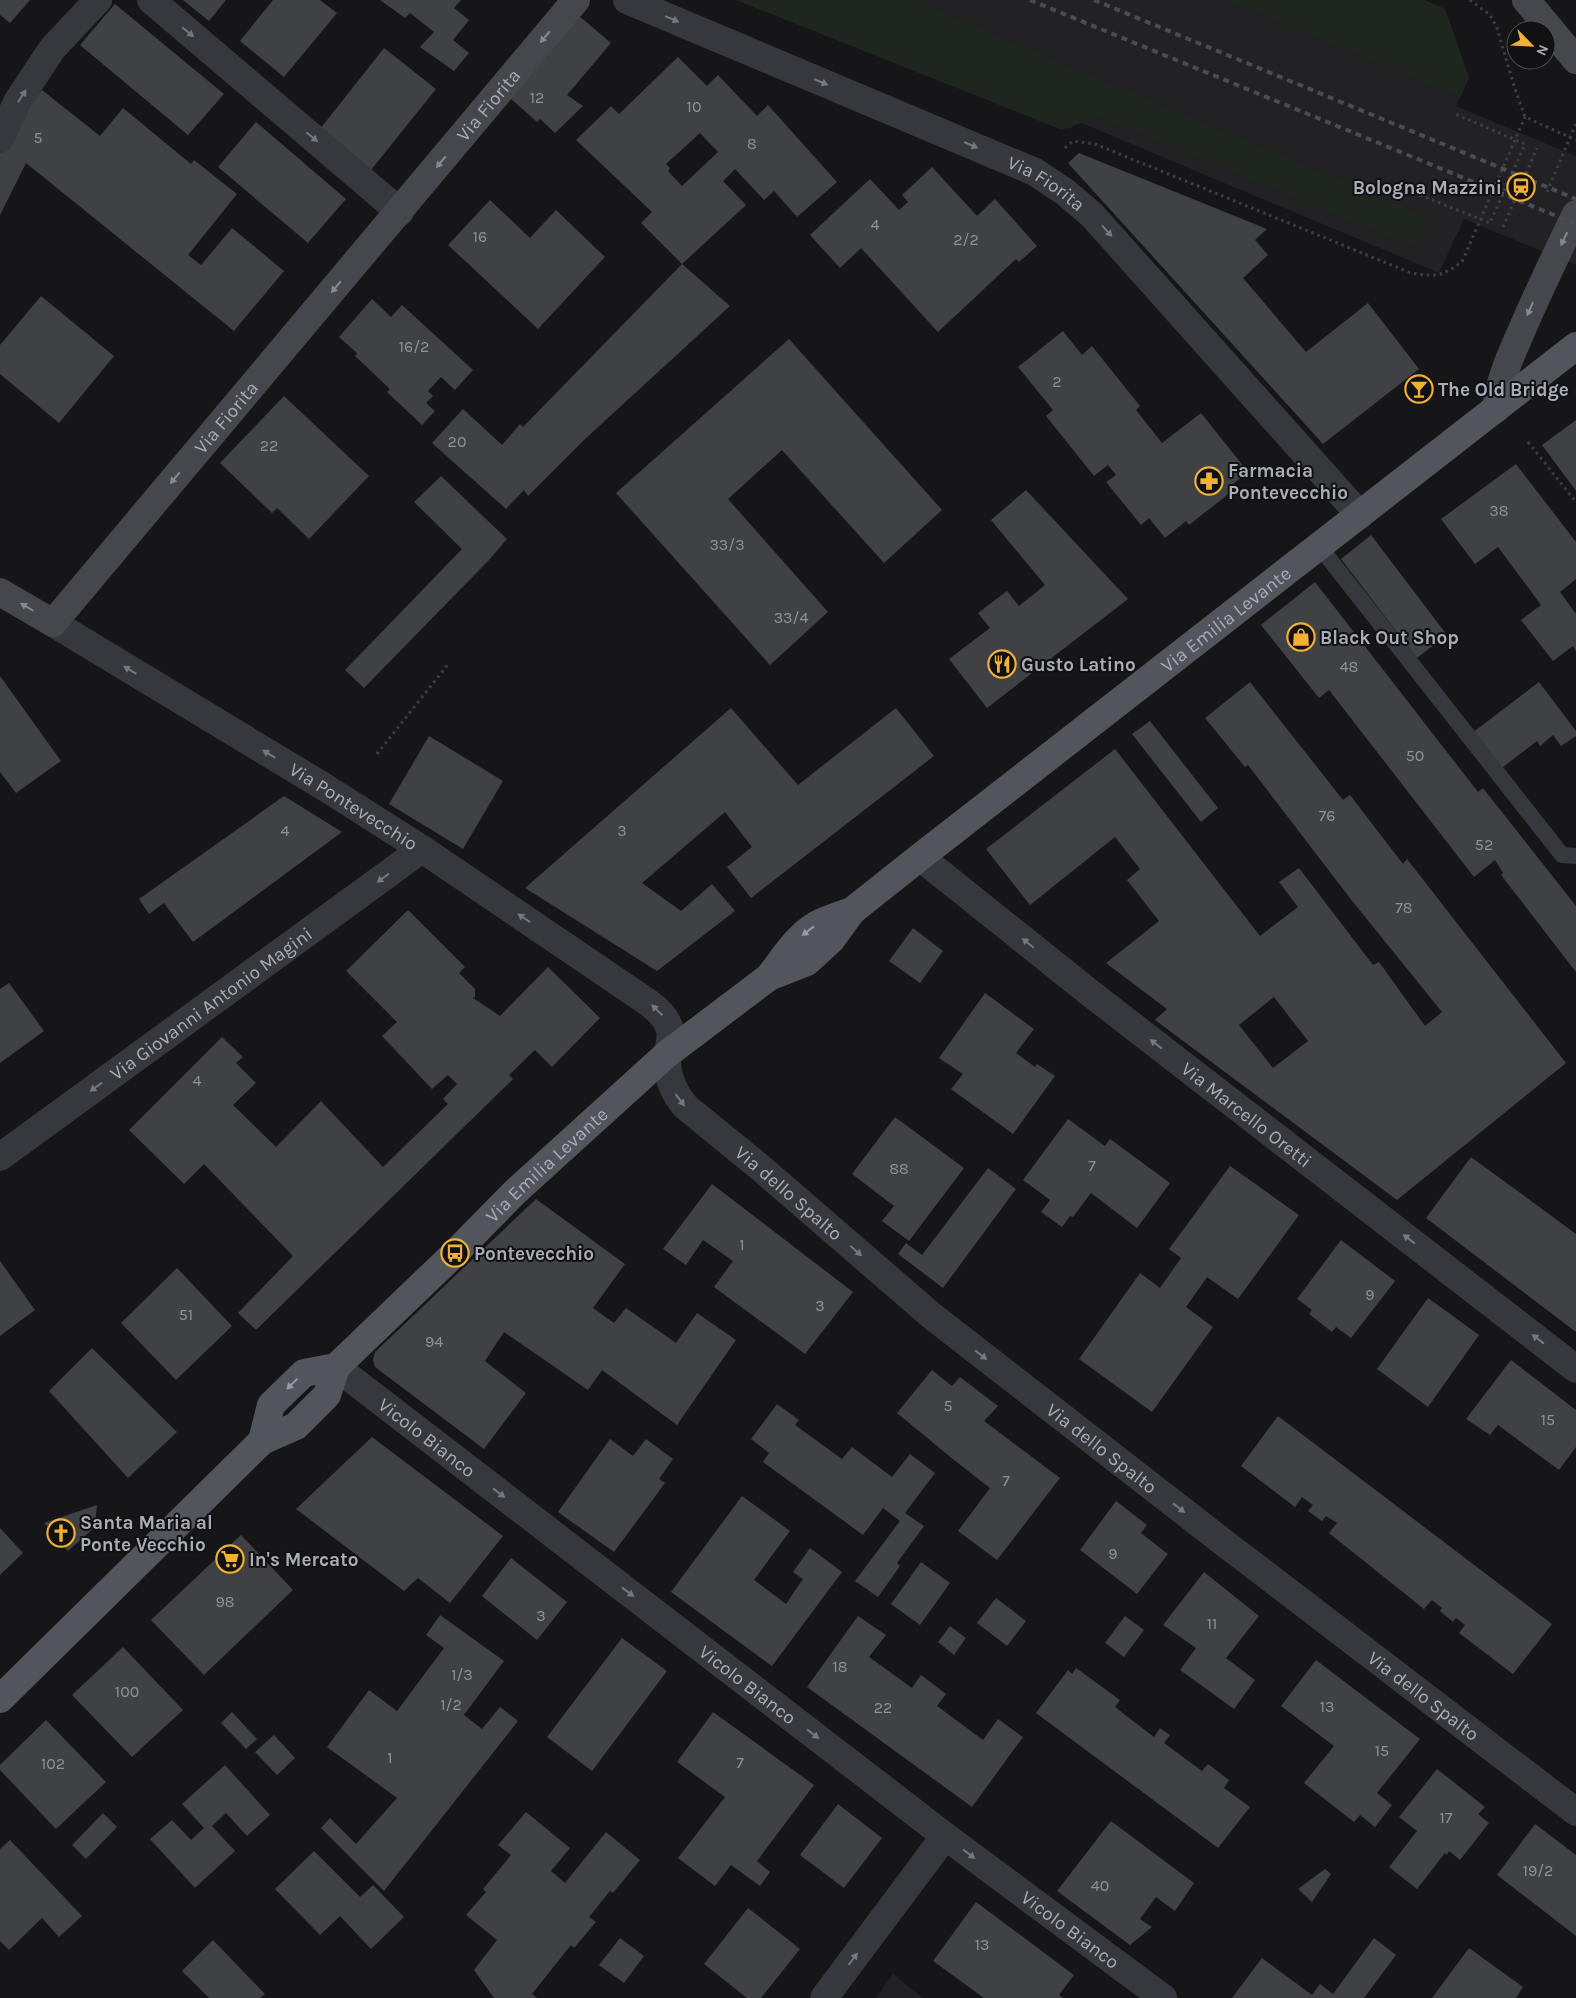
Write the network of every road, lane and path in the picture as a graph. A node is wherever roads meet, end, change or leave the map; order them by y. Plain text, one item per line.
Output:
1 (98, 0) edge
2 (151, 0) edge
3 (576, 0) edge
4 (627, 0) edge
5 (1470, 0) edge
6 (1526, 0) edge
7 (1576, 60) edge
8 (1453, 114) dead end
9 (1525, 117) junction
10 (1576, 123) edge
11 (0, 139) edge
12 (1569, 139) junction
13 (1576, 140) edge
14 (1537, 148) dead end
15 (1035, 172) junction
16 (1508, 181) junction
17 (1520, 186) junction
18 (1420, 195) dead end
19 (400, 212) junction
20 (1576, 214) edge
21 (1503, 227) dead end
22 (1576, 346) edge
23 (1496, 409) junction
24 (1528, 442) dead end
25 (1576, 502) edge
26 (1360, 515) junction
27 (1319, 546) junction
28 (0, 592) edge
29 (53, 623) junction
30 (450, 663) dead end
31 (377, 754) dead end
32 (422, 849) junction
33 (1576, 856) edge
34 (920, 857) junction
35 (667, 1054) junction
36 (0, 1156) edge
37 (336, 1368) junction
38 (1576, 1369) edge
39 (0, 1699) edge
40 (1576, 1812) edge
41 (945, 1836) junction
42 (824, 1998) edge
43 (1162, 1998) edge

11 -> 1 street
2 -> 19 street
3 -> 19 street, Via Fiorita
4 -> 15 street, Via Fiorita
5 - 9 path
6 - 7 street
8 - 16 path
9 - 12 path
9 - 15 path
10 - 12 path
12 - 13 path
14 - 17 path
15 -> 26 street, Via Fiorita
16 - 17 path
16 - 18 path
17 - 21 path
19 -> 29 street, Via Fiorita
20 -> 23 street
22 - 23 main road, Via Emilia Levante
23 - 26 main road, Via Emilia Levante
24 - 25 path
26 - 27 main road, Via Emilia Levante
27 - 33 lane
27 - 34 main road, Via Emilia Levante
29 -> 28 street, Via Pontevecchio
32 -> 29 street, Via Pontevecchio
30 - 31 path
35 -> 32 street, Via Pontevecchio
32 -> 36 street, Via Giovanni Antonio Magini
34 - 35 main road, Via Emilia Levante
38 -> 34 street, Via Marcello Oretti
35 - 37 main road, Via Emilia Levante
35 -> 40 street, Via dello Spalto
37 - 39 main road
37 -> 41 street, Vicolo Bianco
42 -> 41 street
41 -> 43 street, Vicolo Bianco

